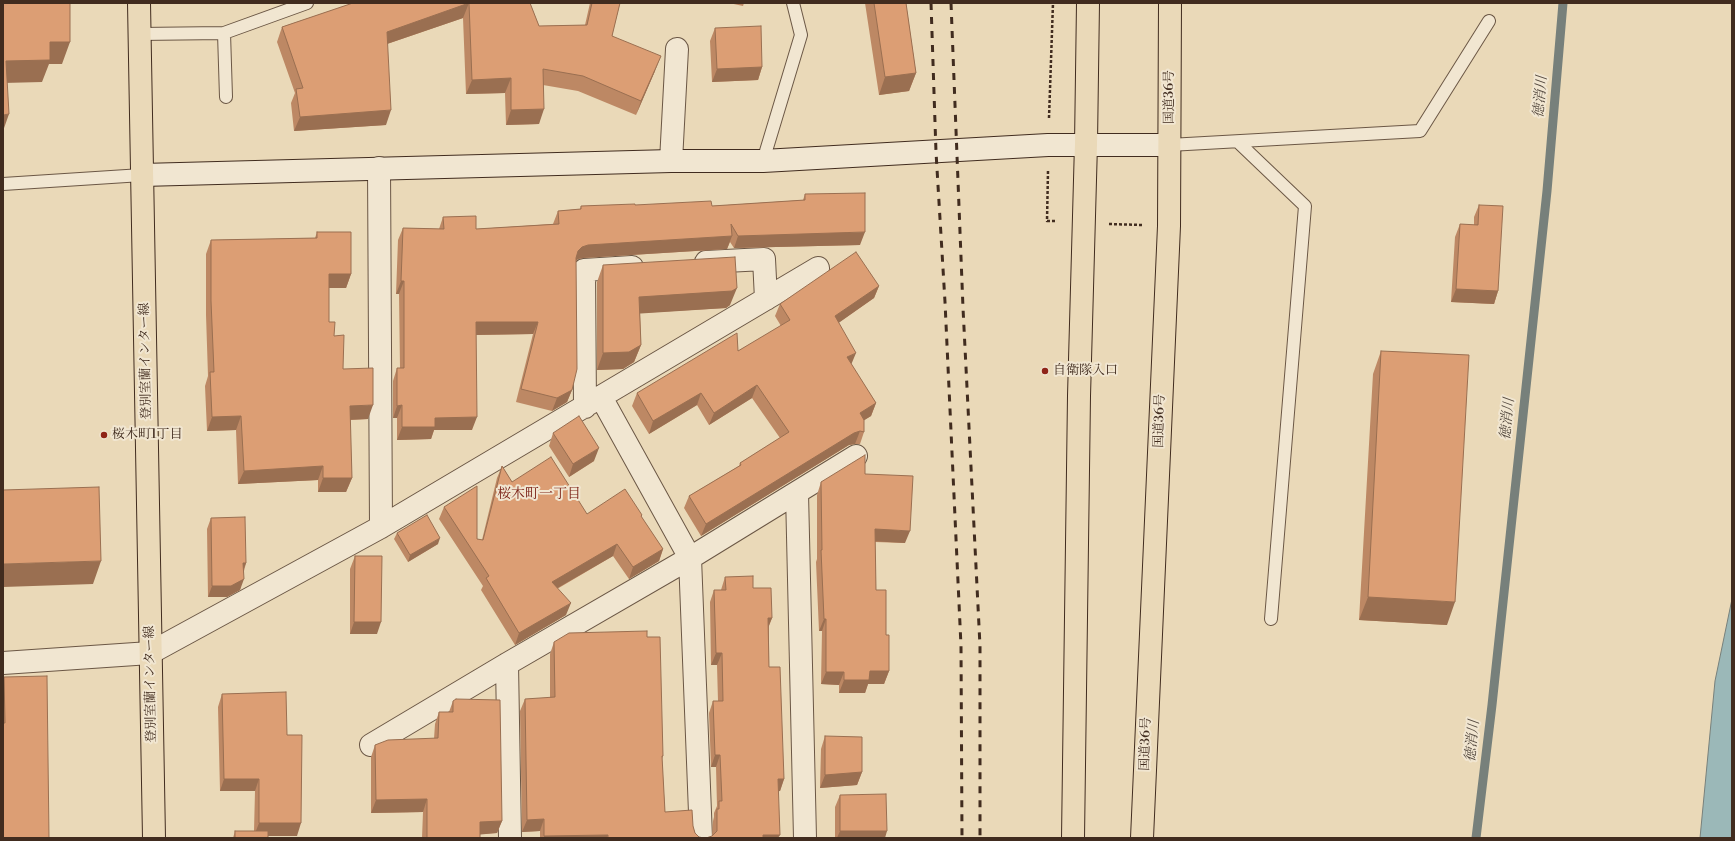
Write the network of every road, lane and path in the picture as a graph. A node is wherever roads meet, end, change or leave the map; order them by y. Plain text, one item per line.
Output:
1 (139, 3) edge
2 (307, 3) edge
3 (793, 3) edge
4 (1088, 3) edge
5 (1170, 3) edge
6 (1489, 21) dead end
7 (224, 33) junction
8 (140, 34) junction
9 (677, 49) dead end
10 (226, 97) dead end
11 (1238, 142) junction
12 (1086, 144) junction
13 (1169, 145) junction
14 (672, 161) junction
15 (764, 161) junction
16 (379, 168) junction
17 (142, 175) junction
18 (3, 184) edge
19 (686, 264) edge
20 (654, 266) edge
21 (818, 268) dead end
22 (766, 299) junction
23 (593, 402) junction
24 (856, 456) dead end
25 (797, 493) junction
26 (381, 527) junction
27 (690, 558) junction
28 (1271, 619) dead end
29 (150, 654) junction
30 (3, 663) edge
31 (506, 664) junction
32 (371, 745) dead end
33 (154, 838) edge
34 (510, 838) edge
35 (701, 838) edge
36 (805, 838) edge
37 (1073, 838) edge
38 (1142, 838) edge

1 - 8 main road, 登別室蘭インター線
2 - 7 lane
3 - 15 lane
4 - 12 main road
5 - 13 main road, 国道36号
6 - 11 lane
7 - 8 lane
7 - 10 lane
8 - 17 main road, 登別室蘭インター線
9 - 14 street
11 - 13 lane
11 - 28 lane
12 - 13 street
12 - 15 street
12 - 37 main road
13 - 38 main road, 国道36号
14 - 15 street
14 - 16 street
16 - 17 street
16 - 26 street
17 - 18 lane
17 - 29 main road, 登別室蘭インター線
19 - 22 street
20 - 23 street
21 - 22 street
22 - 23 street
23 - 26 street
23 - 27 street
24 - 25 street
25 - 27 street
25 - 36 street
26 - 29 street
27 - 31 street
27 - 35 street
29 - 30 street
29 - 33 main road, 登別室蘭インター線
31 - 32 street
31 - 34 street

